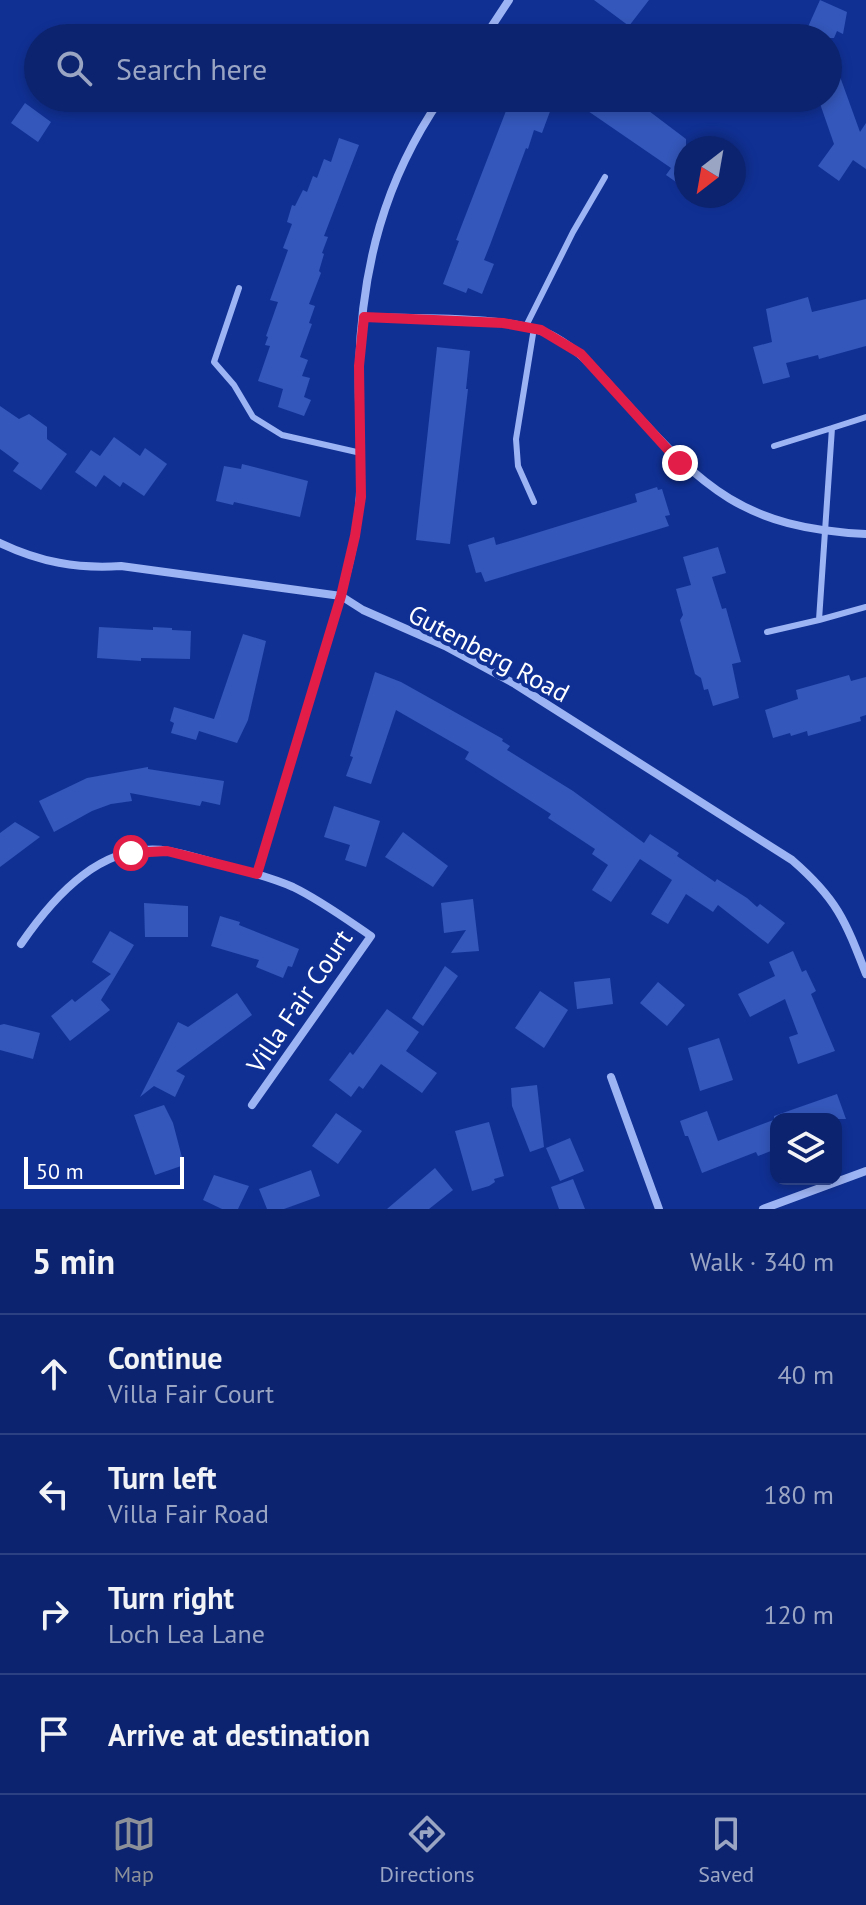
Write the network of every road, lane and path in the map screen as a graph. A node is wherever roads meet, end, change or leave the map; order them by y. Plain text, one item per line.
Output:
1 (509, 0) edge
2 (493, 24) edge
3 (432, 112) edge
4 (605, 177) dead end
5 (239, 288) dead end
6 (364, 317) junction
7 (530, 327) junction
8 (866, 417) edge
9 (832, 428) junction
10 (774, 446) dead end
11 (361, 453) junction
12 (534, 502) dead end
13 (826, 531) junction
14 (866, 534) edge
15 (0, 543) edge
16 (341, 596) junction
17 (866, 607) edge
18 (819, 620) junction
19 (767, 632) dead end
20 (257, 874) junction
21 (21, 944) dead end
22 (866, 974) edge
23 (611, 1077) dead end
24 (252, 1105) dead end
25 (866, 1171) edge
26 (659, 1209) edge
27 (763, 1209) edge

1 - 2 street
3 - 6 street
4 - 7 lane
5 - 11 lane
6 - 7 street
6 - 11 street
7 - 12 lane
7 - 13 street
8 - 9 lane
9 - 10 lane
9 - 13 lane
11 - 16 street
13 - 14 street
13 - 18 lane
15 - 16 street, Gutenberg Road
16 - 20 street
16 - 22 street, Gutenberg Road
17 - 18 lane
18 - 19 lane
20 - 21 street, Villa Fair Court
20 - 24 street, Villa Fair Court
23 - 26 street
25 - 27 street

